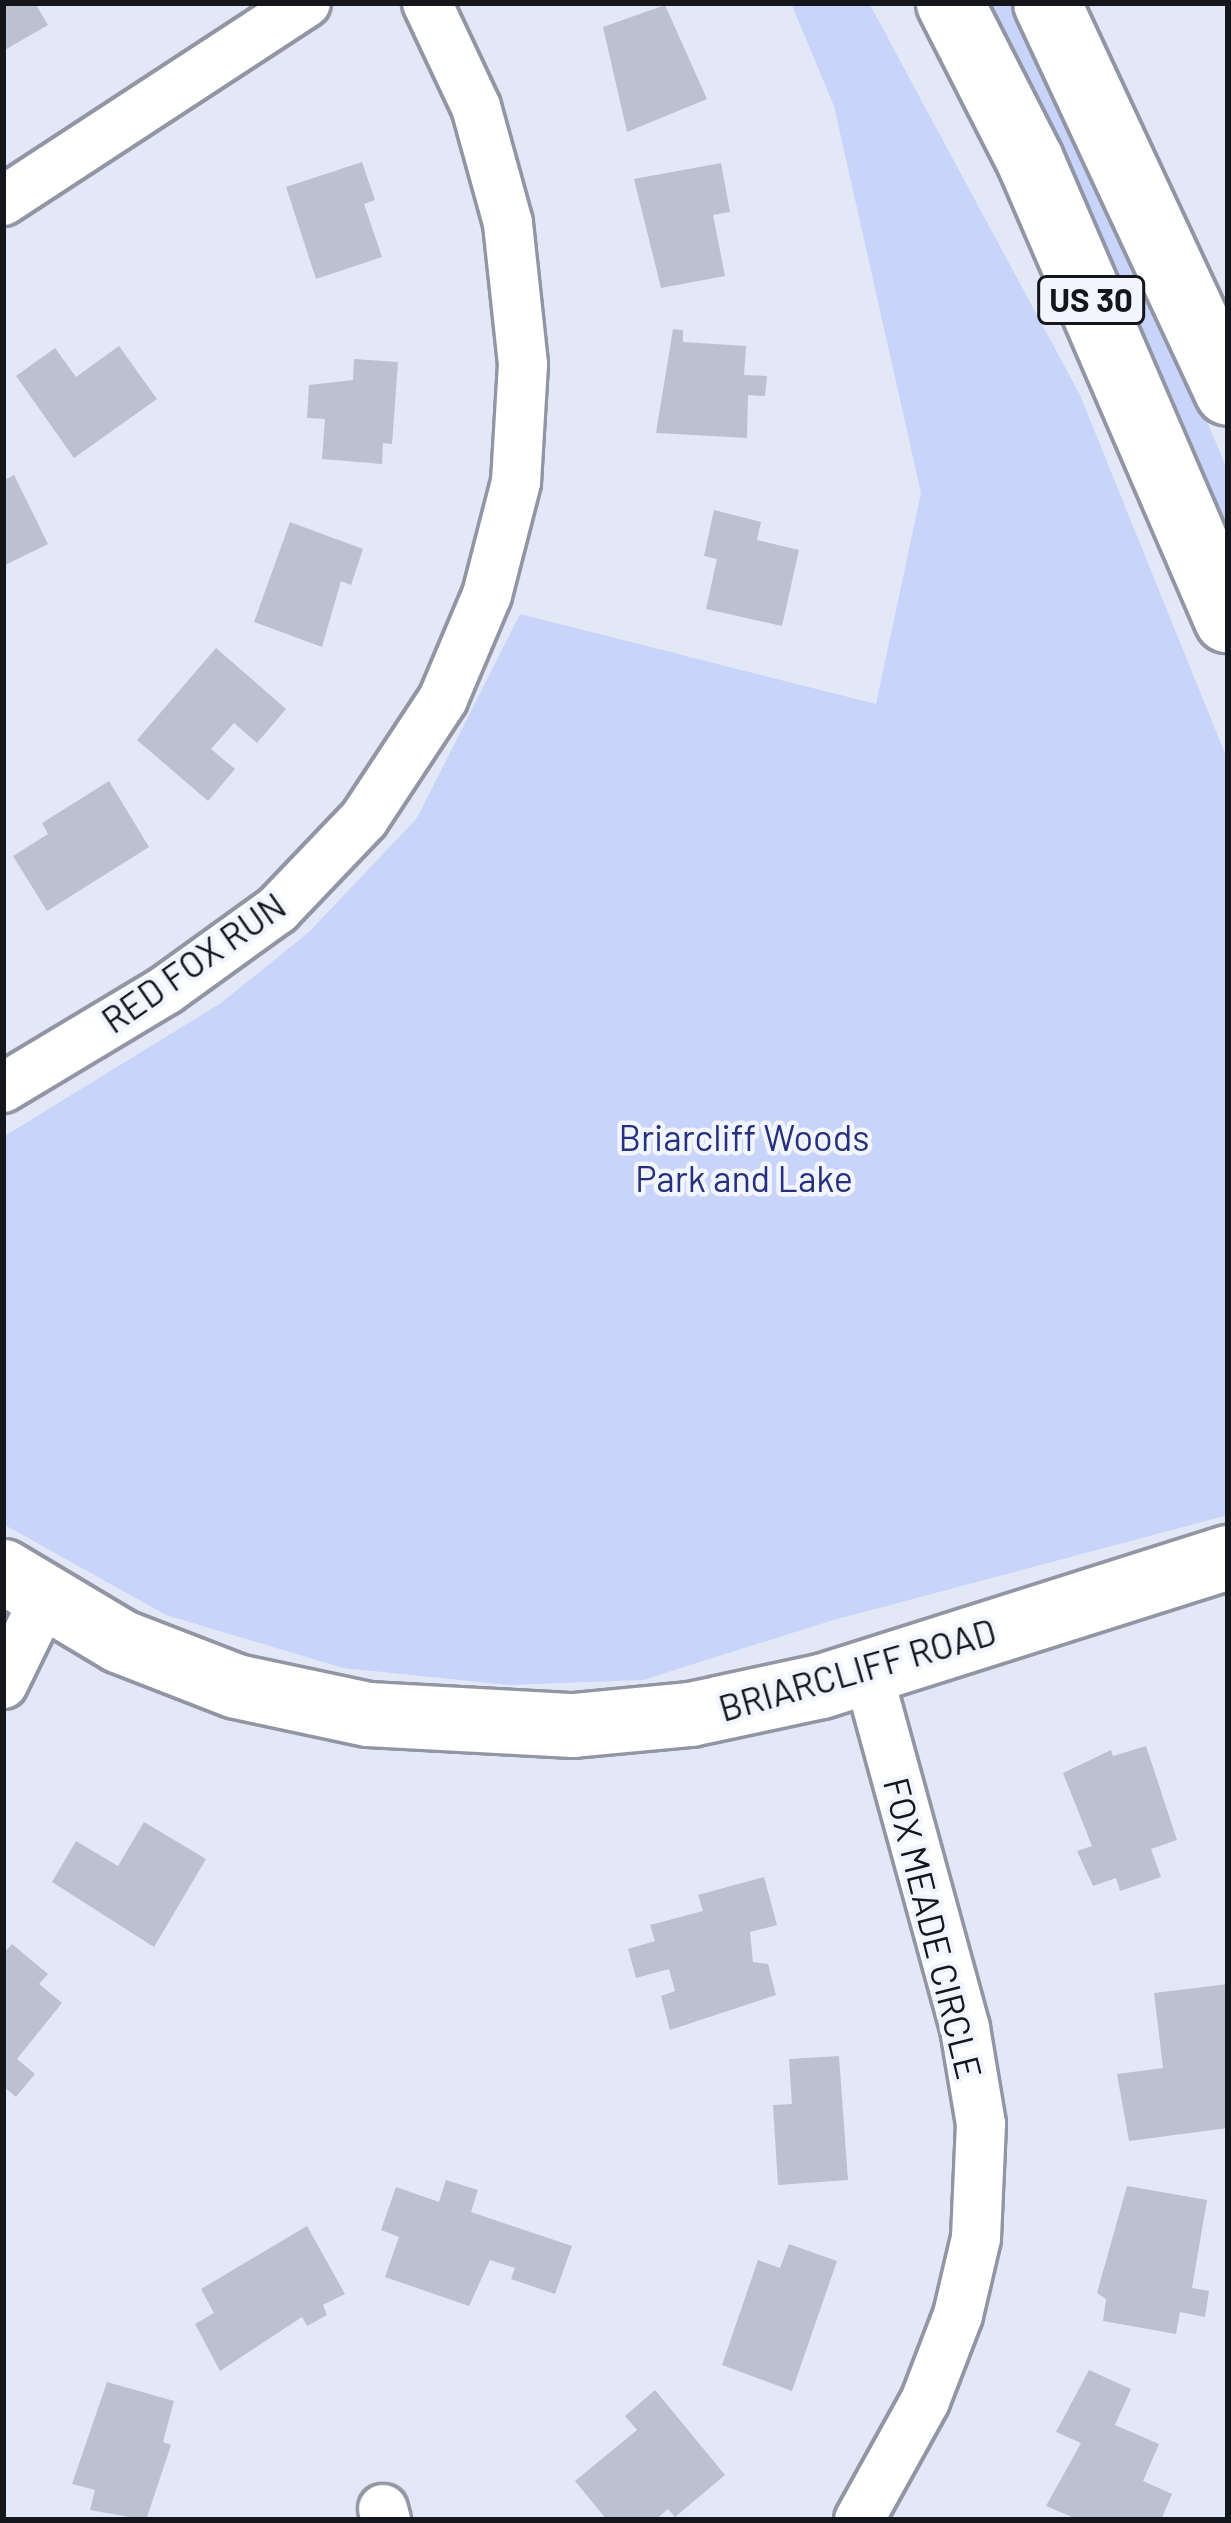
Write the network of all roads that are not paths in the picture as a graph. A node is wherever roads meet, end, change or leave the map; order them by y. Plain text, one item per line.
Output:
1 (306, 3) edge
2 (427, 3) edge
3 (950, 3) edge
4 (1047, 3) edge
5 (3, 201) edge
6 (1228, 392) edge
7 (1228, 619) edge
8 (3, 1088) edge
9 (1228, 1557) edge
10 (24, 1585) edge
11 (868, 1673) junction
12 (3, 1684) edge
13 (859, 2520) edge

1 - 5 street
2 - 8 street, RED FOX RUN
3 - 7 main road, US 30
4 - 6 main road, US 30
9 - 11 street, BRIARCLIFF ROAD
10 - 11 street, BRIARCLIFF ROAD
10 - 12 street
11 - 13 street, FOX MEADE CIRCLE

